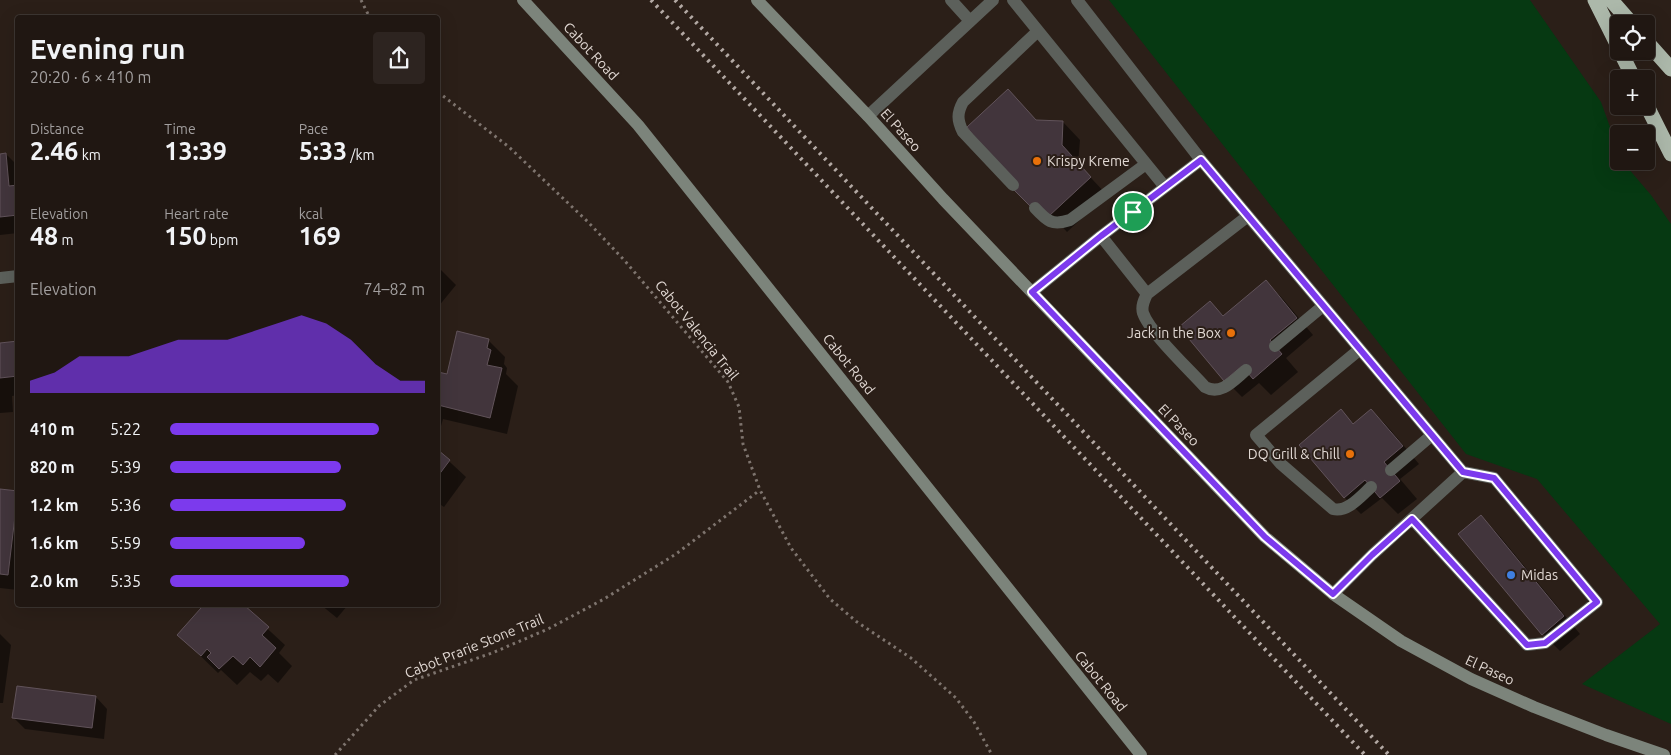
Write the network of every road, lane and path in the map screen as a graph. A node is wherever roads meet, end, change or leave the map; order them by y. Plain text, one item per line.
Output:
1 (361, 0) edge
2 (523, 0) edge
3 (756, 0) edge
4 (951, 0) edge
5 (993, 0) edge
6 (1013, 0) edge
7 (1077, 0) edge
8 (1595, 0) edge
9 (1611, 0) edge
10 (368, 15) edge
11 (1624, 15) edge
12 (970, 21) junction
13 (1038, 31) junction
14 (1610, 31) edge
15 (1655, 51) edge
16 (1671, 69) edge
17 (440, 94) edge
18 (1652, 115) edge
19 (868, 116) junction
20 (1671, 154) edge
21 (1201, 160) junction
22 (1146, 164) junction
23 (1013, 185) dead end
24 (1165, 187) junction
25 (1034, 208) dead end
26 (1248, 216) junction
27 (1101, 236) junction
28 (15, 276) edge
29 (0, 278) edge
30 (1032, 292) junction
31 (1147, 294) junction
32 (1323, 306) junction
33 (1275, 346) dead end
34 (1359, 350) junction
35 (1246, 370) dead end
36 (1432, 436) junction
37 (1391, 470) dead end
38 (1463, 472) junction
39 (1371, 487) dead end
40 (760, 490) junction
41 (1412, 519) junction
42 (1333, 594) junction
43 (334, 755) edge
44 (992, 755) edge
45 (1142, 755) edge
46 (1664, 755) edge

1 - 10 path
2 - 45 street, Cabot Road
3 - 19 street, El Paseo
4 - 12 street
5 - 12 street
6 - 13 street
7 - 21 street
8 - 14 highway
9 - 11 highway
12 - 19 street
13 - 22 street
13 - 23 street
15 - 16 highway
17 - 40 path, Cabot Valencia Trail
18 - 20 highway
19 - 30 street, El Paseo
21 - 24 street
21 - 26 street
22 - 24 street
22 - 25 street
24 - 27 street
26 - 31 street
26 - 32 street
27 - 30 street
27 - 31 street
28 - 29 street
30 - 42 street, El Paseo
31 - 35 street
32 - 33 street
32 - 34 street
34 - 36 street
34 - 39 street
36 - 37 street
36 - 38 street
38 - 41 street
38 - 41 street
40 - 43 path, Cabot Prarie Stone Trail
40 - 44 path, Cabot Valencia Trail
41 - 42 street
42 - 46 street, El Paseo

